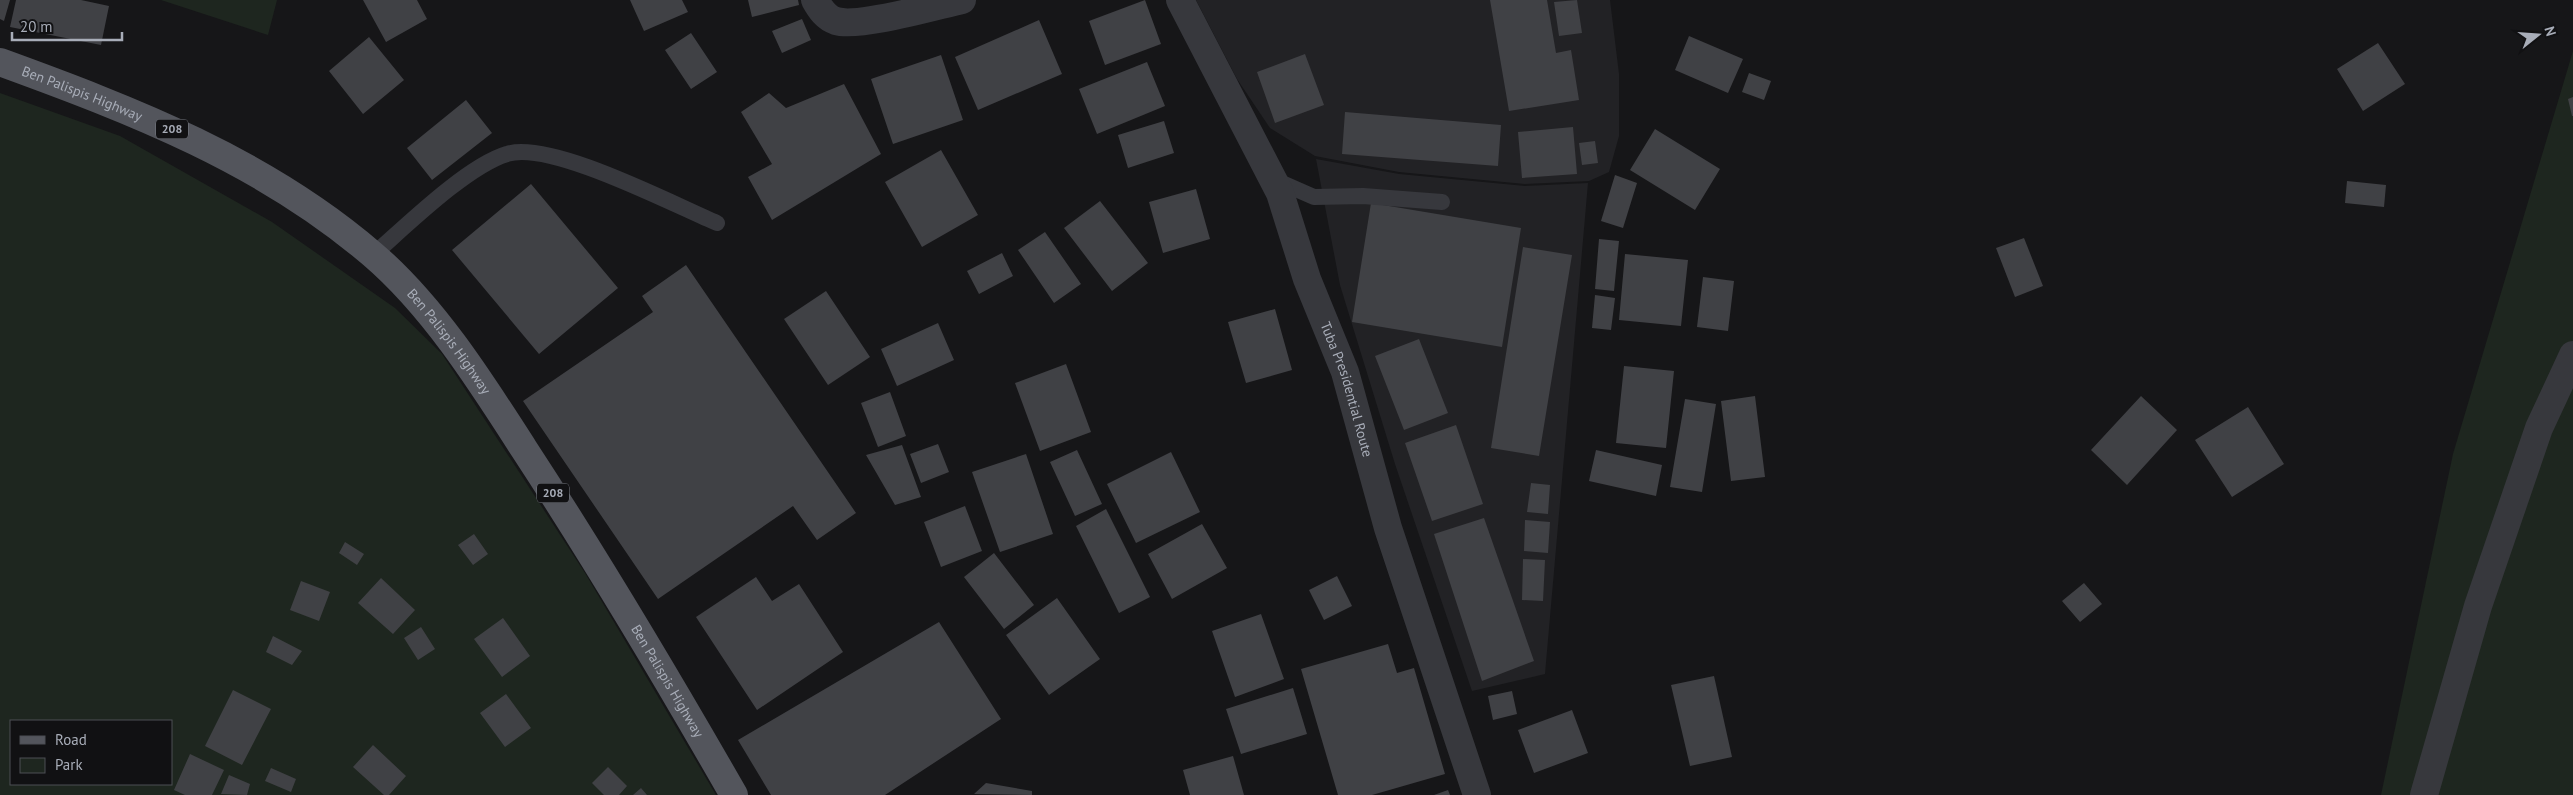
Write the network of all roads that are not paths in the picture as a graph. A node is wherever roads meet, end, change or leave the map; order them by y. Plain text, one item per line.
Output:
1 (815, 0) edge
2 (962, 0) edge
3 (1180, 0) edge
4 (0, 62) edge
5 (1273, 179) junction
6 (1442, 202) dead end
7 (717, 223) dead end
8 (373, 255) junction
9 (2573, 355) edge
10 (734, 795) edge
11 (1477, 795) edge
12 (2424, 795) edge

1 - 2 street
3 - 5 street, Tuba Presidential Route
4 - 8 main road, Ben Palispis Highway / 208
5 - 6 lane
5 - 11 street, Tuba Presidential Route
7 - 8 lane
8 - 10 main road, Ben Palispis Highway / 208
9 - 12 street

